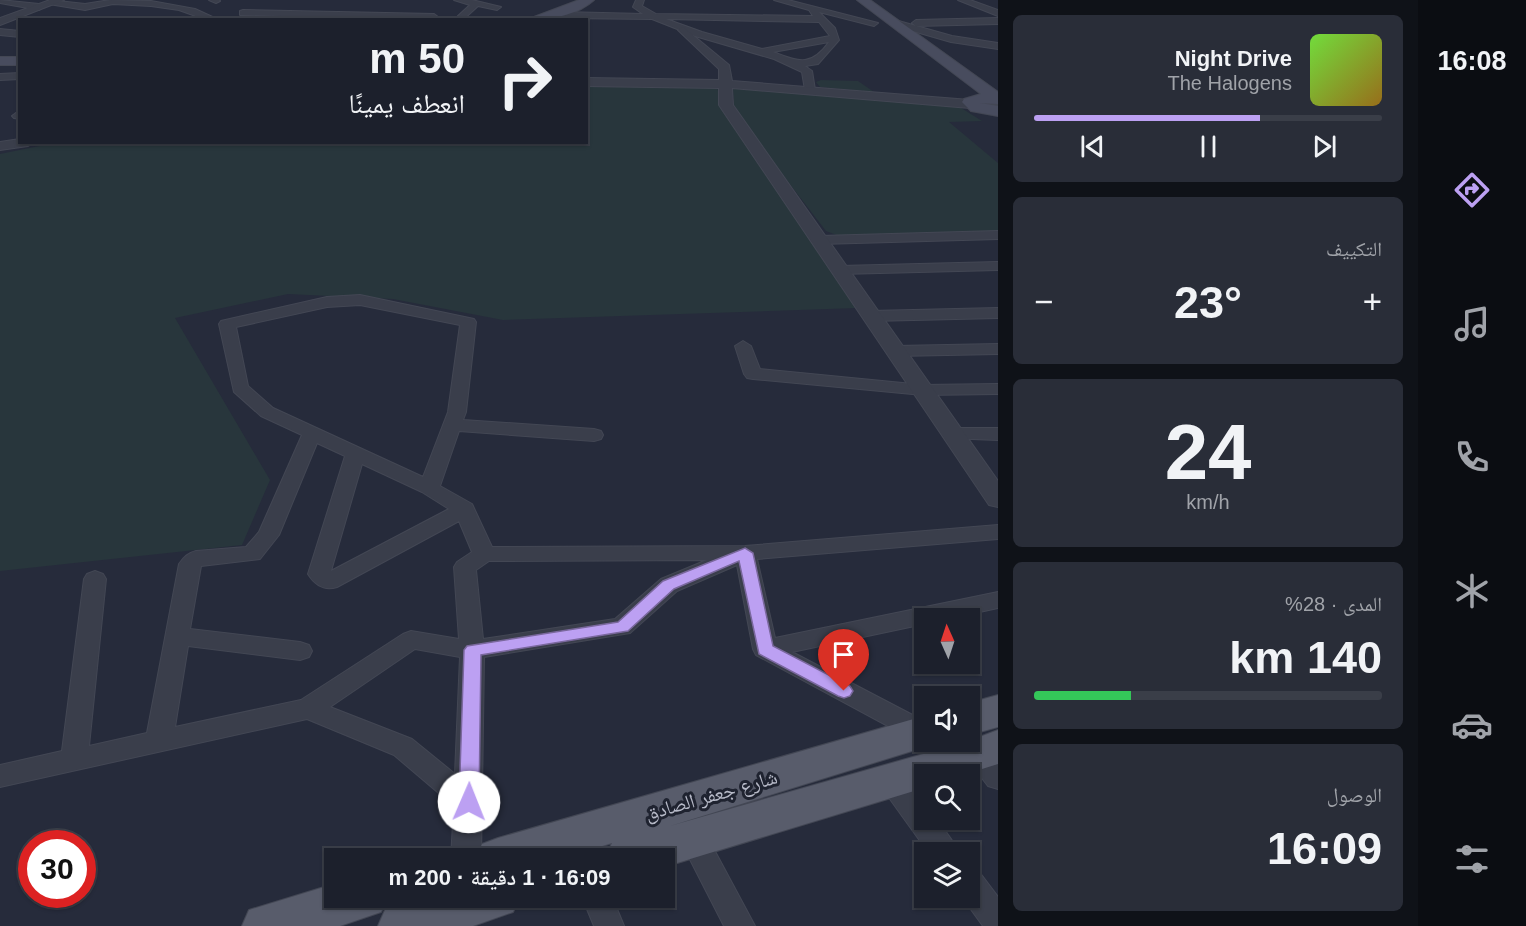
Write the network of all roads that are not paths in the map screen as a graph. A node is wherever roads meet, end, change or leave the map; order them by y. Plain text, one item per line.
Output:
1 (458, 0) edge
2 (588, 0) edge
3 (640, 0) edge
4 (778, 0) edge
5 (845, 0) edge
6 (862, 0) edge
7 (962, 0) edge
8 (0, 1) edge
9 (56, 1) edge
10 (132, 1) edge
11 (308, 2) dead end
12 (352, 3) dead end
13 (475, 4) junction
14 (39, 7) junction
15 (497, 7) dead end
16 (574, 8) junction
17 (807, 8) junction
18 (335, 9) junction
19 (197, 13) junction
20 (243, 13) dead end
21 (998, 14) edge
22 (323, 16) edge
23 (434, 17) dead end
24 (560, 17) edge
25 (181, 18) dead end
26 (210, 18) edge
27 (464, 18) edge
28 (539, 18) edge
29 (656, 18) junction
30 (821, 20) junction
31 (998, 21) edge
32 (0, 22) edge
33 (980, 22) junction
34 (884, 23) junction
35 (998, 28) edge
36 (683, 30) junction
37 (0, 32) edge
38 (18, 34) edge
39 (834, 38) junction
40 (896, 41) dead end
41 (998, 46) edge
42 (763, 51) junction
43 (0, 61) edge
44 (18, 61) edge
45 (795, 64) junction
46 (18, 76) edge
47 (0, 77) edge
48 (588, 81) edge
49 (725, 84) junction
50 (951, 86) dead end
51 (810, 90) junction
52 (998, 100) edge
53 (972, 104) junction
54 (998, 111) edge
55 (998, 123) edge
56 (18, 143) edge
57 (0, 146) edge
58 (998, 235) edge
59 (820, 240) junction
60 (998, 266) edge
61 (840, 270) junction
62 (998, 313) edge
63 (872, 316) junction
64 (743, 346) dead end
65 (998, 349) edge
66 (896, 351) junction
67 (998, 389) edge
68 (923, 390) junction
69 (452, 425) junction
70 (312, 433) junction
71 (953, 434) junction
72 (998, 434) edge
73 (594, 435) dead end
74 (356, 453) junction
75 (429, 488) junction
76 (997, 497) edge
77 (465, 509) junction
78 (998, 532) edge
79 (745, 553) junction
80 (484, 554) junction
81 (95, 579) dead end
82 (998, 600) edge
83 (177, 636) junction
84 (472, 650) junction
85 (765, 650) junction
86 (300, 651) dead end
87 (308, 709) junction
88 (998, 711) edge
89 (914, 728) edge
90 (914, 736) edge
91 (159, 742) junction
92 (985, 749) edge
93 (74, 760) junction
94 (0, 776) edge
95 (891, 781) junction
96 (469, 802) junction
97 (693, 838) junction
98 (937, 842) edge
99 (467, 848) edge
100 (532, 848) edge
101 (660, 848) edge
102 (980, 898) edge
103 (327, 908) edge
104 (602, 908) edge
105 (480, 909) edge
106 (998, 921) edge
107 (266, 926) edge
108 (402, 926) edge
109 (609, 926) edge
110 (740, 926) edge

1 - 13 street
2 - 16 main road
3 - 29 street
4 - 17 street
5 - 34 main road
6 - 34 main road
7 - 21 street
8 - 14 street
9 - 10 street
9 - 14 street
10 - 19 street
11 - 18 street
12 - 18 street
13 - 15 street
13 - 27 street
14 - 32 street
16 - 24 street
16 - 28 main road
17 - 30 street
17 - 34 street
18 - 22 street
19 - 25 street
19 - 26 street
20 - 22 street
22 - 23 street
24 - 29 street
29 - 30 street
29 - 36 street
30 - 39 street
31 - 33 street
33 - 34 street
33 - 35 street
34 - 40 main road
34 - 41 street
34 - 52 main road
36 - 42 street
36 - 49 street
37 - 38 street
39 - 42 street
39 - 45 street
42 - 45 street
43 - 44 main road
45 - 51 street
46 - 47 street
48 - 49 street
49 - 51 street
49 - 59 street
50 - 53 main road
51 - 53 street
52 - 53 main road
53 - 54 main road
53 - 55 main road
56 - 57 street
58 - 59 street
59 - 61 street
60 - 61 street
61 - 63 street
62 - 63 street
63 - 66 street
64 - 68 street
65 - 66 street
66 - 68 street
67 - 68 street
68 - 71 street
69 - 70 street
69 - 73 street
69 - 75 street
70 - 74 street
70 - 83 street
71 - 72 street
71 - 76 street
74 - 75 street
74 - 77 street
75 - 77 street
77 - 80 street
78 - 79 street
79 - 80 street
79 - 84 street
79 - 85 street
80 - 84 street
81 - 93 street
82 - 85 street
83 - 86 street
83 - 91 street
84 - 87 street
84 - 96 street
85 - 89 street
87 - 91 street
87 - 96 street
88 - 92 main road, شارع جعفر الصادق
90 - 100 main road, شارع جعفر الصادق
91 - 93 street
92 - 95 main road, شارع جعفر الصادق
93 - 94 street
95 - 97 main road, شارع جعفر الصادق
95 - 98 street
96 - 99 street
97 - 101 main road, شارع جعفر الصادق
97 - 110 street
102 - 106 street
103 - 107 main road
104 - 109 street
105 - 108 main road

